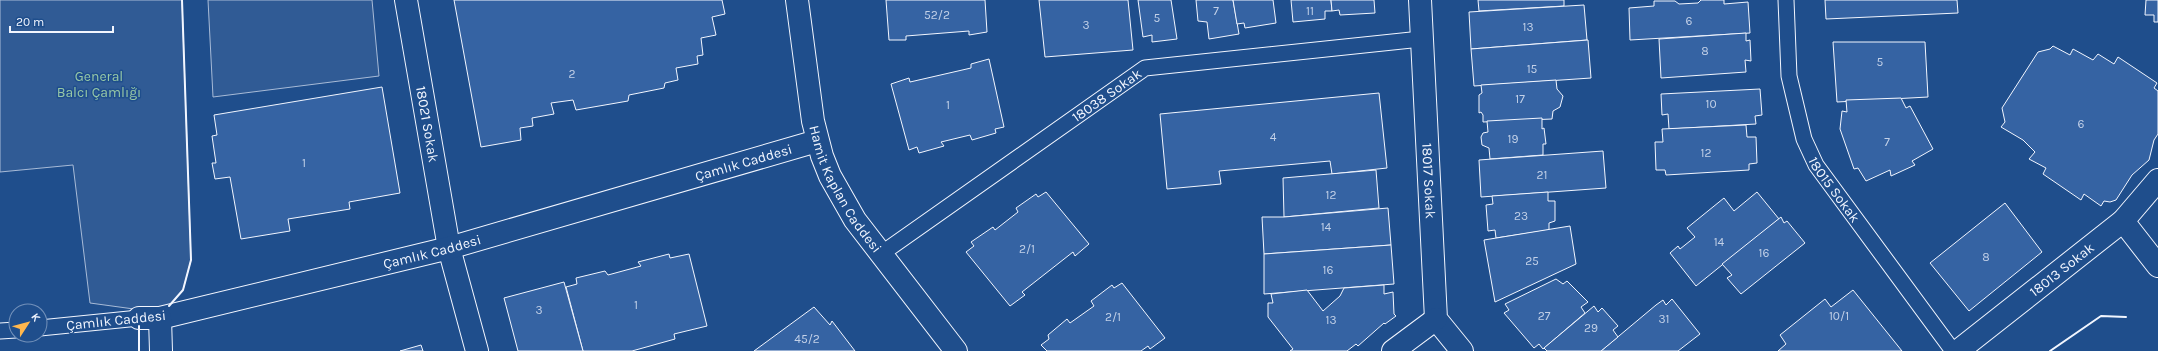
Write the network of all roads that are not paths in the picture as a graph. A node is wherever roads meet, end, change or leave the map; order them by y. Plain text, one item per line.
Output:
1 (406, 0) edge
2 (797, 0) edge
3 (1420, 0) edge
4 (1786, 0) edge
5 (1421, 38) junction
6 (817, 141) junction
7 (2158, 180) edge
8 (2123, 221) junction
9 (449, 248) junction
10 (881, 254) junction
11 (2158, 266) edge
12 (149, 318) junction
13 (1436, 319) junction
14 (48, 327) edge
15 (161, 351) edge
16 (477, 351) edge
17 (956, 351) edge
18 (1393, 351) edge
19 (1462, 351) edge
20 (1953, 351) edge
21 (1958, 351) edge

1 - 9 street, 18021 Sokak
2 - 6 street, Hamit Kaplan Caddesi
3 - 5 street, 18017 Sokak
4 - 20 lane, 18015 Sokak
5 - 10 lane, 18038 Sokak
5 - 13 street, 18017 Sokak
6 - 9 street, Çamlık Caddesi
6 - 10 street, Hamit Kaplan Caddesi
7 - 8 street, 18013 Sokak
8 - 11 street
8 - 21 street, 18013 Sokak
9 - 12 street, Çamlık Caddesi
9 - 16 street, 18021 Sokak
10 - 17 street, Hamit Kaplan Caddesi
12 - 14 lane, Çamlık Caddesi
12 - 15 street
13 - 18 street
13 - 19 street

